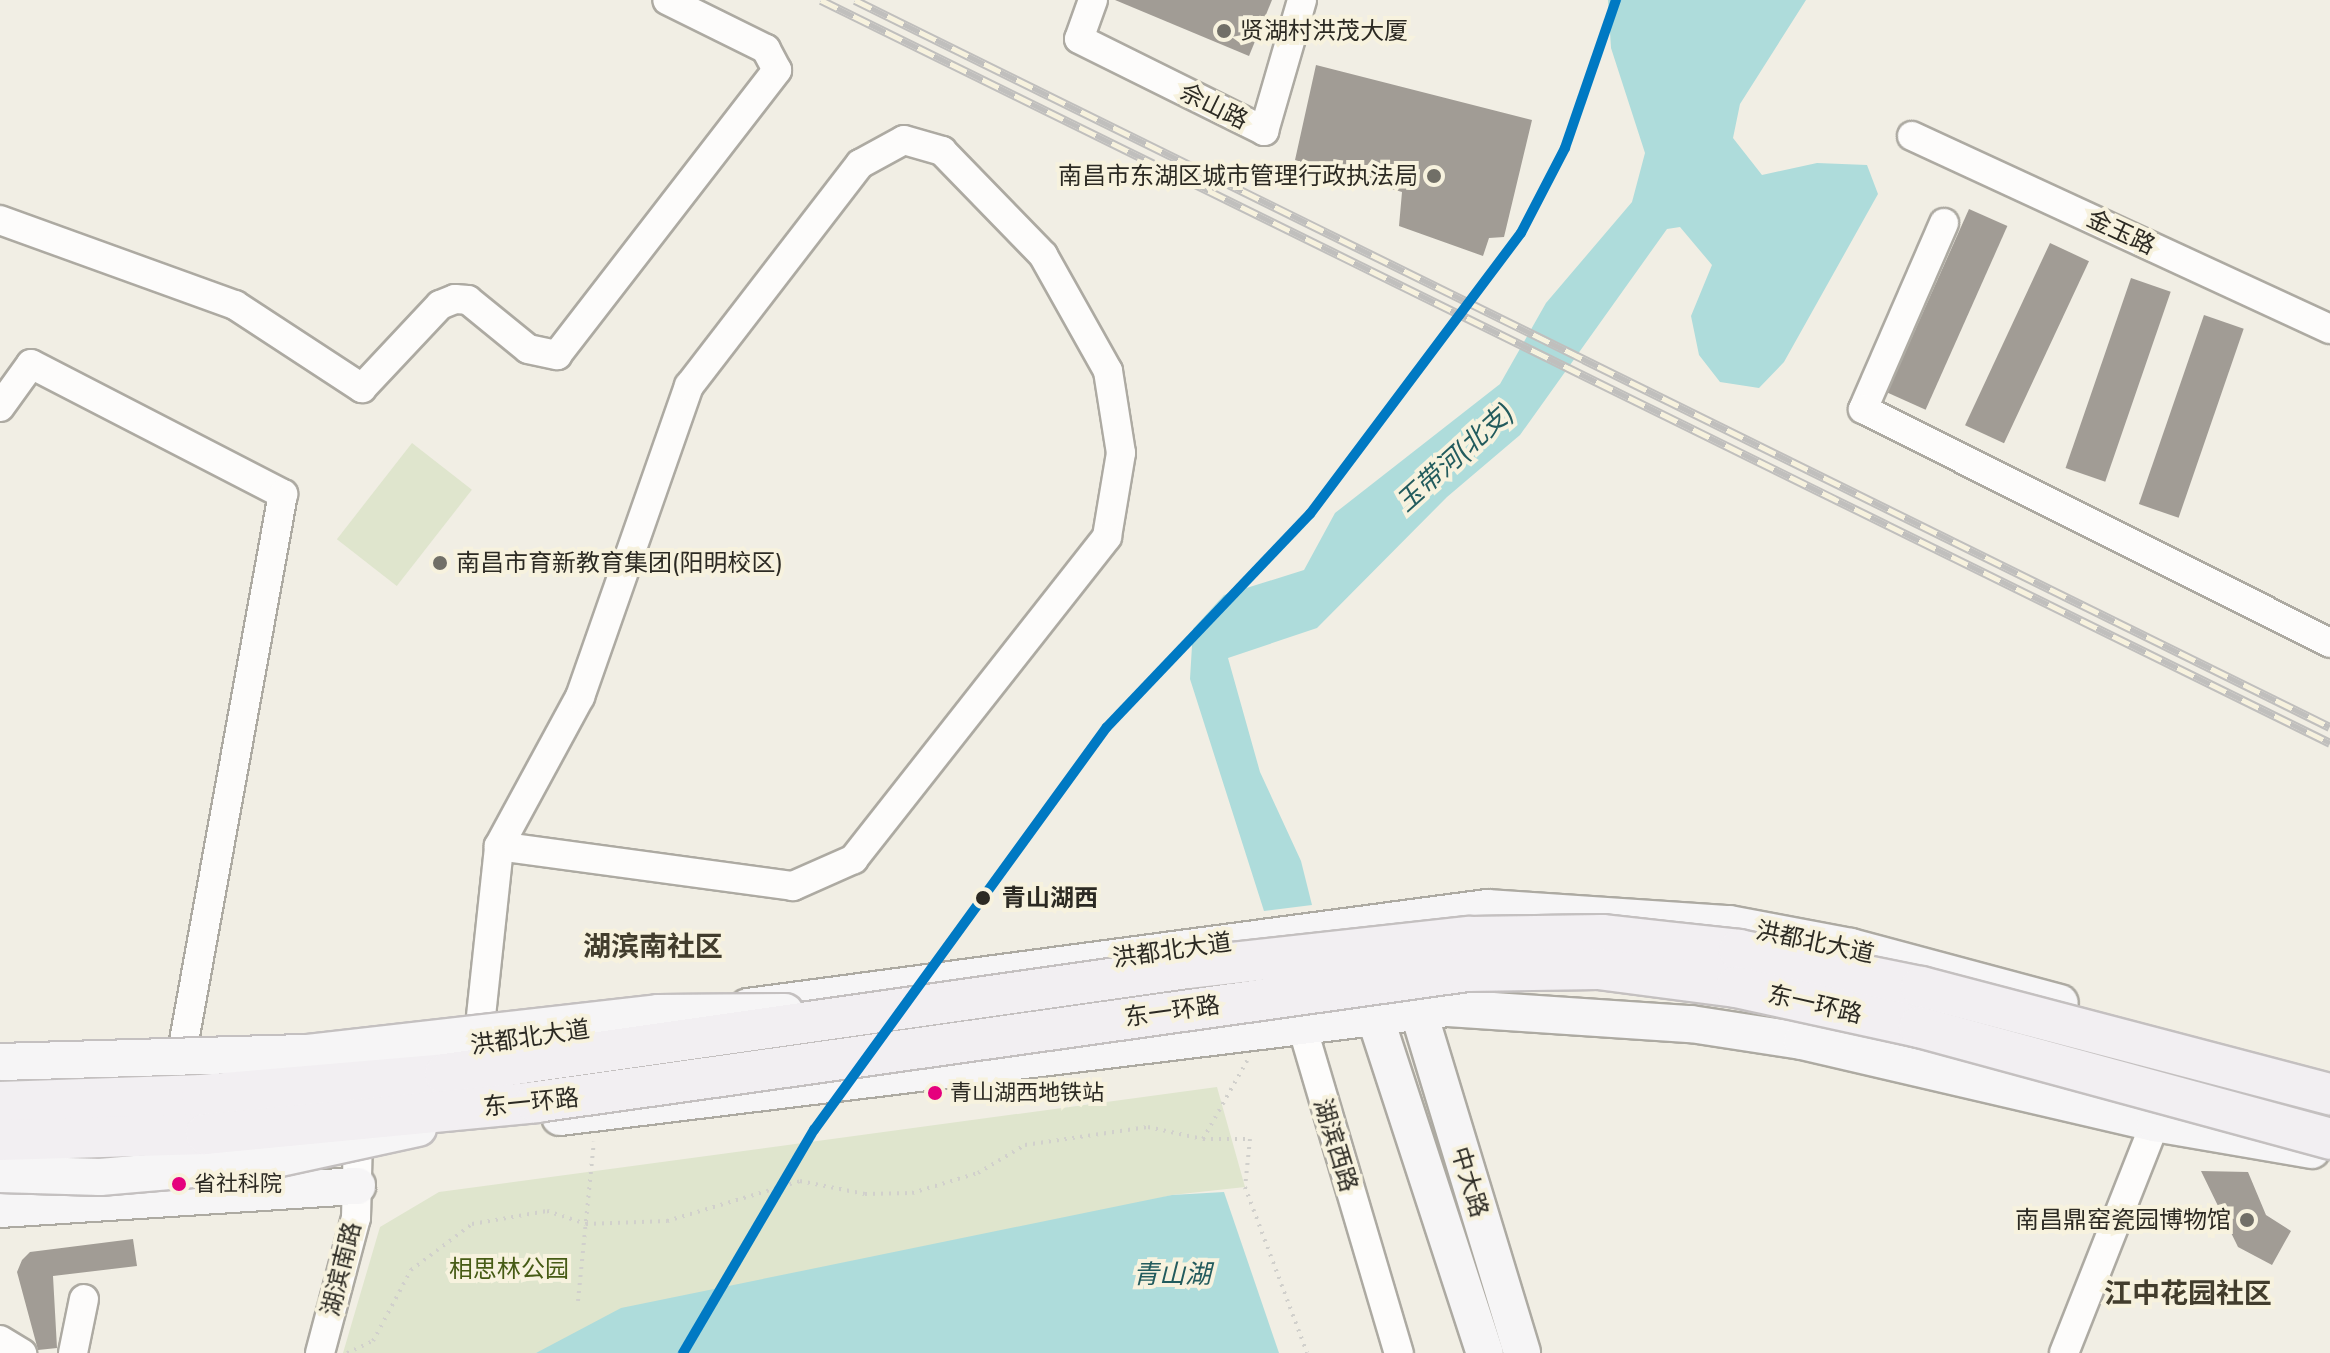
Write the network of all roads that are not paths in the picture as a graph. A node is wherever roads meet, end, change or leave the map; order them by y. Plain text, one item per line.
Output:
1 (667, 0) edge
2 (1093, 0) edge
3 (1302, 0) edge
4 (1912, 136) dead end
5 (0, 220) edge
6 (1944, 223) dead end
7 (2330, 329) edge
8 (0, 407) edge
9 (2330, 643) edge
10 (499, 846) junction
11 (1278, 936) junction
12 (1418, 1010) junction
13 (895, 1011) junction
14 (1374, 1014) junction
15 (1300, 1023) junction
16 (478, 1044) junction
17 (0, 1062) edge
18 (2264, 1076) junction
19 (2330, 1078) edge
20 (176, 1085) junction
21 (0, 1089) edge
22 (2330, 1094) edge
23 (0, 1102) edge
24 (536, 1102) junction
25 (2155, 1123) junction
26 (2272, 1124) junction
27 (358, 1135) junction
28 (2330, 1139) edge
29 (0, 1140) edge
30 (2330, 1151) edge
31 (0, 1158) edge
32 (0, 1174) edge
33 (357, 1186) junction
34 (0, 1209) edge
35 (84, 1299) dead end
36 (0, 1340) edge
37 (22, 1353) edge
38 (73, 1353) edge
39 (320, 1353) edge
40 (1399, 1353) edge
41 (1485, 1353) edge
42 (1522, 1353) edge
43 (2064, 1353) edge

1 - 5 street
2 - 3 street, 佘山路
4 - 7 street, 金玉路
6 - 9 street
8 - 20 street
10 - 10 street
10 - 16 street
11 - 15 street, 湖滨西路
11 - 16 main road, 洪都北大道
11 - 19 main road, 洪都北大道
12 - 14 main road
12 - 25 main road
12 - 42 main road, 中大路
13 - 17 main road, bridge
13 - 18 highway, 东一环路, bridge
13 - 23 highway, 东一环路, bridge
14 - 15 main road
14 - 41 main road, 中大路
15 - 27 main road
15 - 40 street, 湖滨西路
16 - 20 main road, 洪都北大道
18 - 19 main road, bridge
18 - 22 highway, 东一环路, bridge
20 - 21 main road, 洪都北大道
24 - 26 highway, 东一环路, bridge
24 - 29 highway, 东一环路, bridge
24 - 32 main road, bridge
25 - 30 main road
25 - 43 street
26 - 28 highway, 东一环路, bridge
26 - 30 main road, bridge
27 - 31 main road
27 - 33 street, 湖滨南路
33 - 34 main road
33 - 39 street, 湖滨南路
35 - 38 street
36 - 37 street

